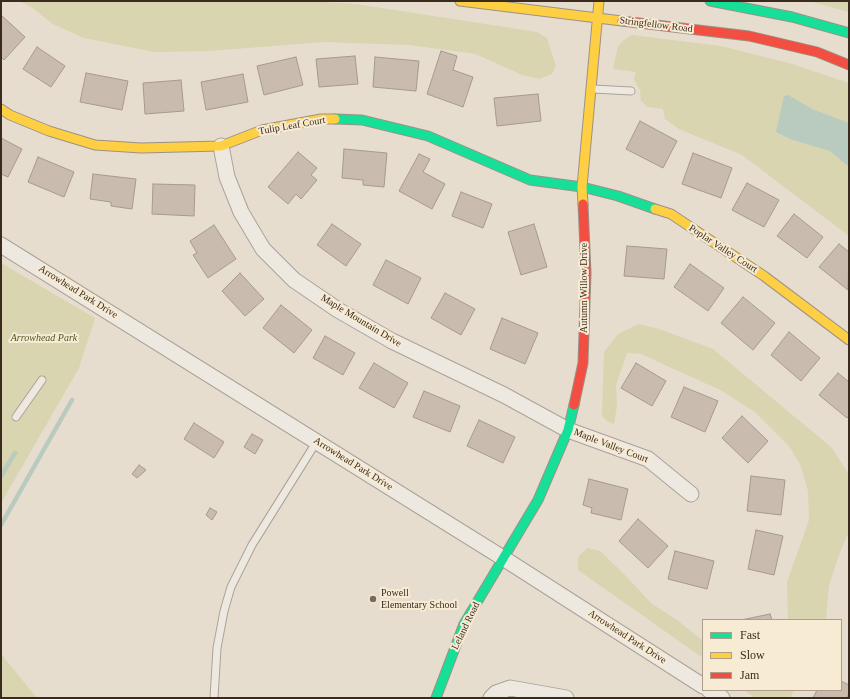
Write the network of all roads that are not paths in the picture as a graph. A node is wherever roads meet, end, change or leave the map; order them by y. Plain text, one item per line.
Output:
1 (460, 1) edge
2 (599, 1) edge
3 (710, 1) edge
4 (597, 18) junction
5 (849, 34) edge
6 (849, 65) edge
7 (591, 89) junction
8 (631, 90) dead end
9 (1, 109) edge
10 (221, 146) junction
11 (582, 187) junction
12 (1, 244) edge
13 (849, 340) edge
14 (42, 380) dead end
15 (16, 417) dead end
16 (568, 430) junction
17 (317, 441) junction
18 (691, 494) dead end
19 (503, 558) junction
20 (702, 685) edge
21 (711, 691) edge
22 (214, 698) edge
23 (436, 698) edge
24 (491, 698) edge
25 (566, 698) edge
26 (722, 698) edge

1 - 4 street, Stringfellow Road
2 - 4 street, Autumn Willow Drive
3 - 5 street
4 - 6 street, Stringfellow Road
4 - 7 street, Autumn Willow Drive
7 - 8 lane
7 - 11 street, Autumn Willow Drive
9 - 10 street, Tulip Leaf Court
10 - 11 street, Tulip Leaf Court
10 - 16 street, Maple Mountain Drive
11 - 13 street, Poplar Valley Court
11 - 16 street, Autumn Willow Drive
12 - 17 street, Arrowhead Park Drive
14 - 15 lane
16 - 18 street, Maple Valley Court
16 - 19 street, Autumn Willow Drive
17 - 19 street, Arrowhead Park Drive
17 - 22 lane
19 - 20 street, Arrowhead Park Drive
19 - 23 street, Leland Road
21 - 26 street
24 - 25 street

